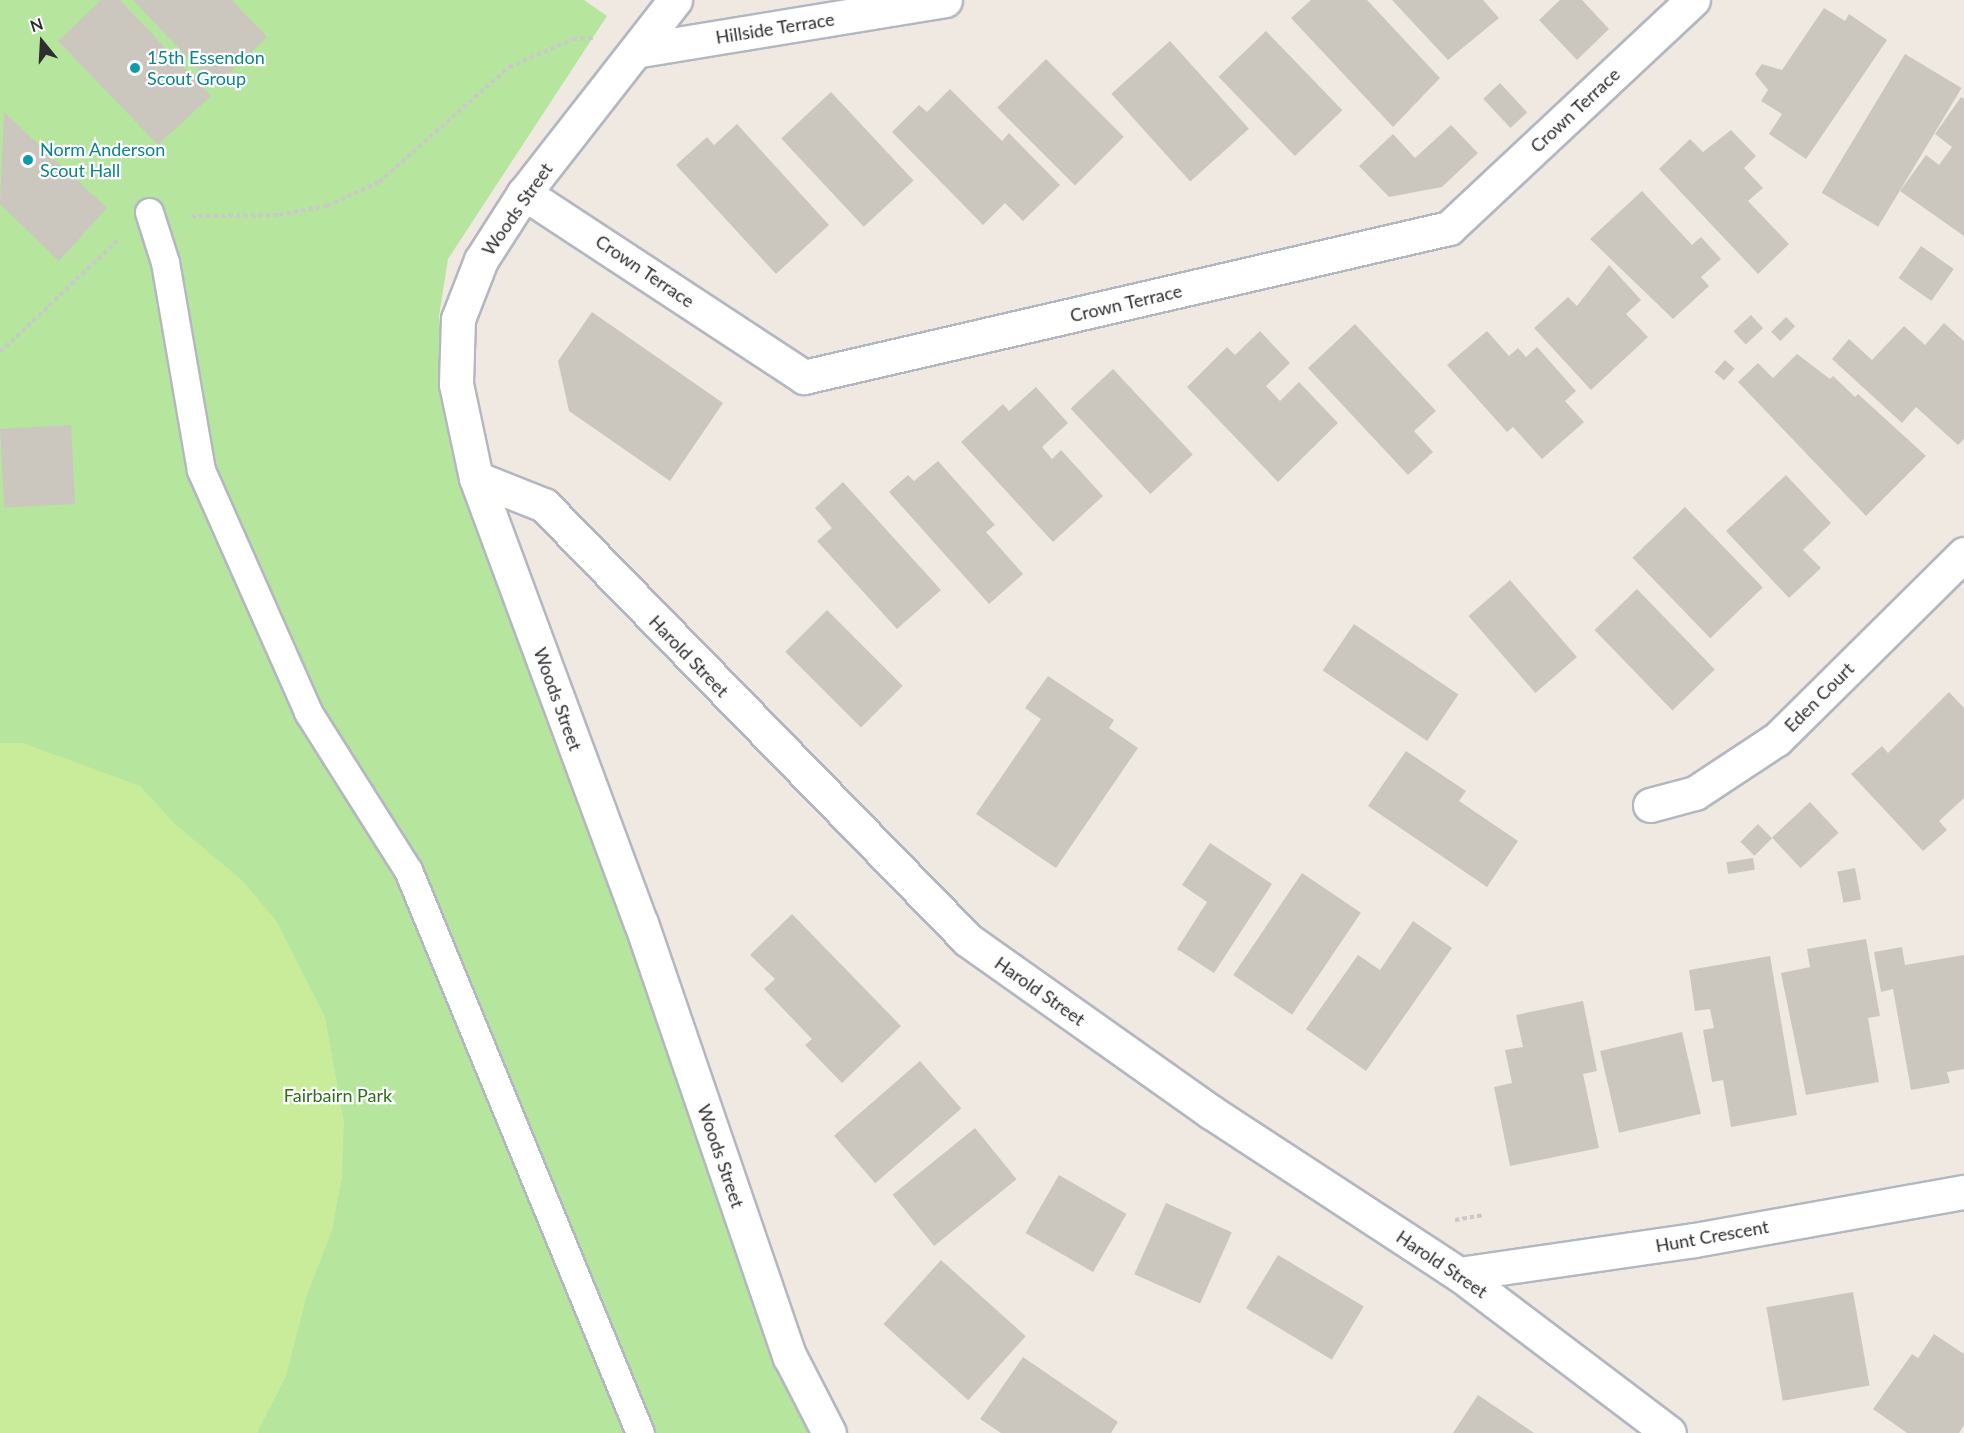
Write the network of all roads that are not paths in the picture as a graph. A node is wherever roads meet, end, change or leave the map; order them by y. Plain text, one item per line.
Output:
1 (675, 0) edge
2 (945, 0) edge
3 (1694, 0) edge
4 (640, 50) junction
5 (524, 193) junction
6 (149, 212) road end
7 (476, 478) junction
8 (1964, 554) edge
9 (1650, 805) dead end
10 (1964, 1192) edge
11 (1459, 1274) junction
12 (823, 1431) edge
13 (640, 1433) edge
14 (1669, 1433) edge

1 - 4 street, Woods Street
2 - 4 street, Hillside Terrace
3 - 5 street, Crown Terrace
4 - 5 street, Woods Street
5 - 7 street, Woods Street
6 - 13 lane
7 - 11 street, Harold Street
7 - 12 street, Woods Street
8 - 9 street, Eden Court
10 - 11 street, Hunt Crescent
11 - 14 street, Harold Street

